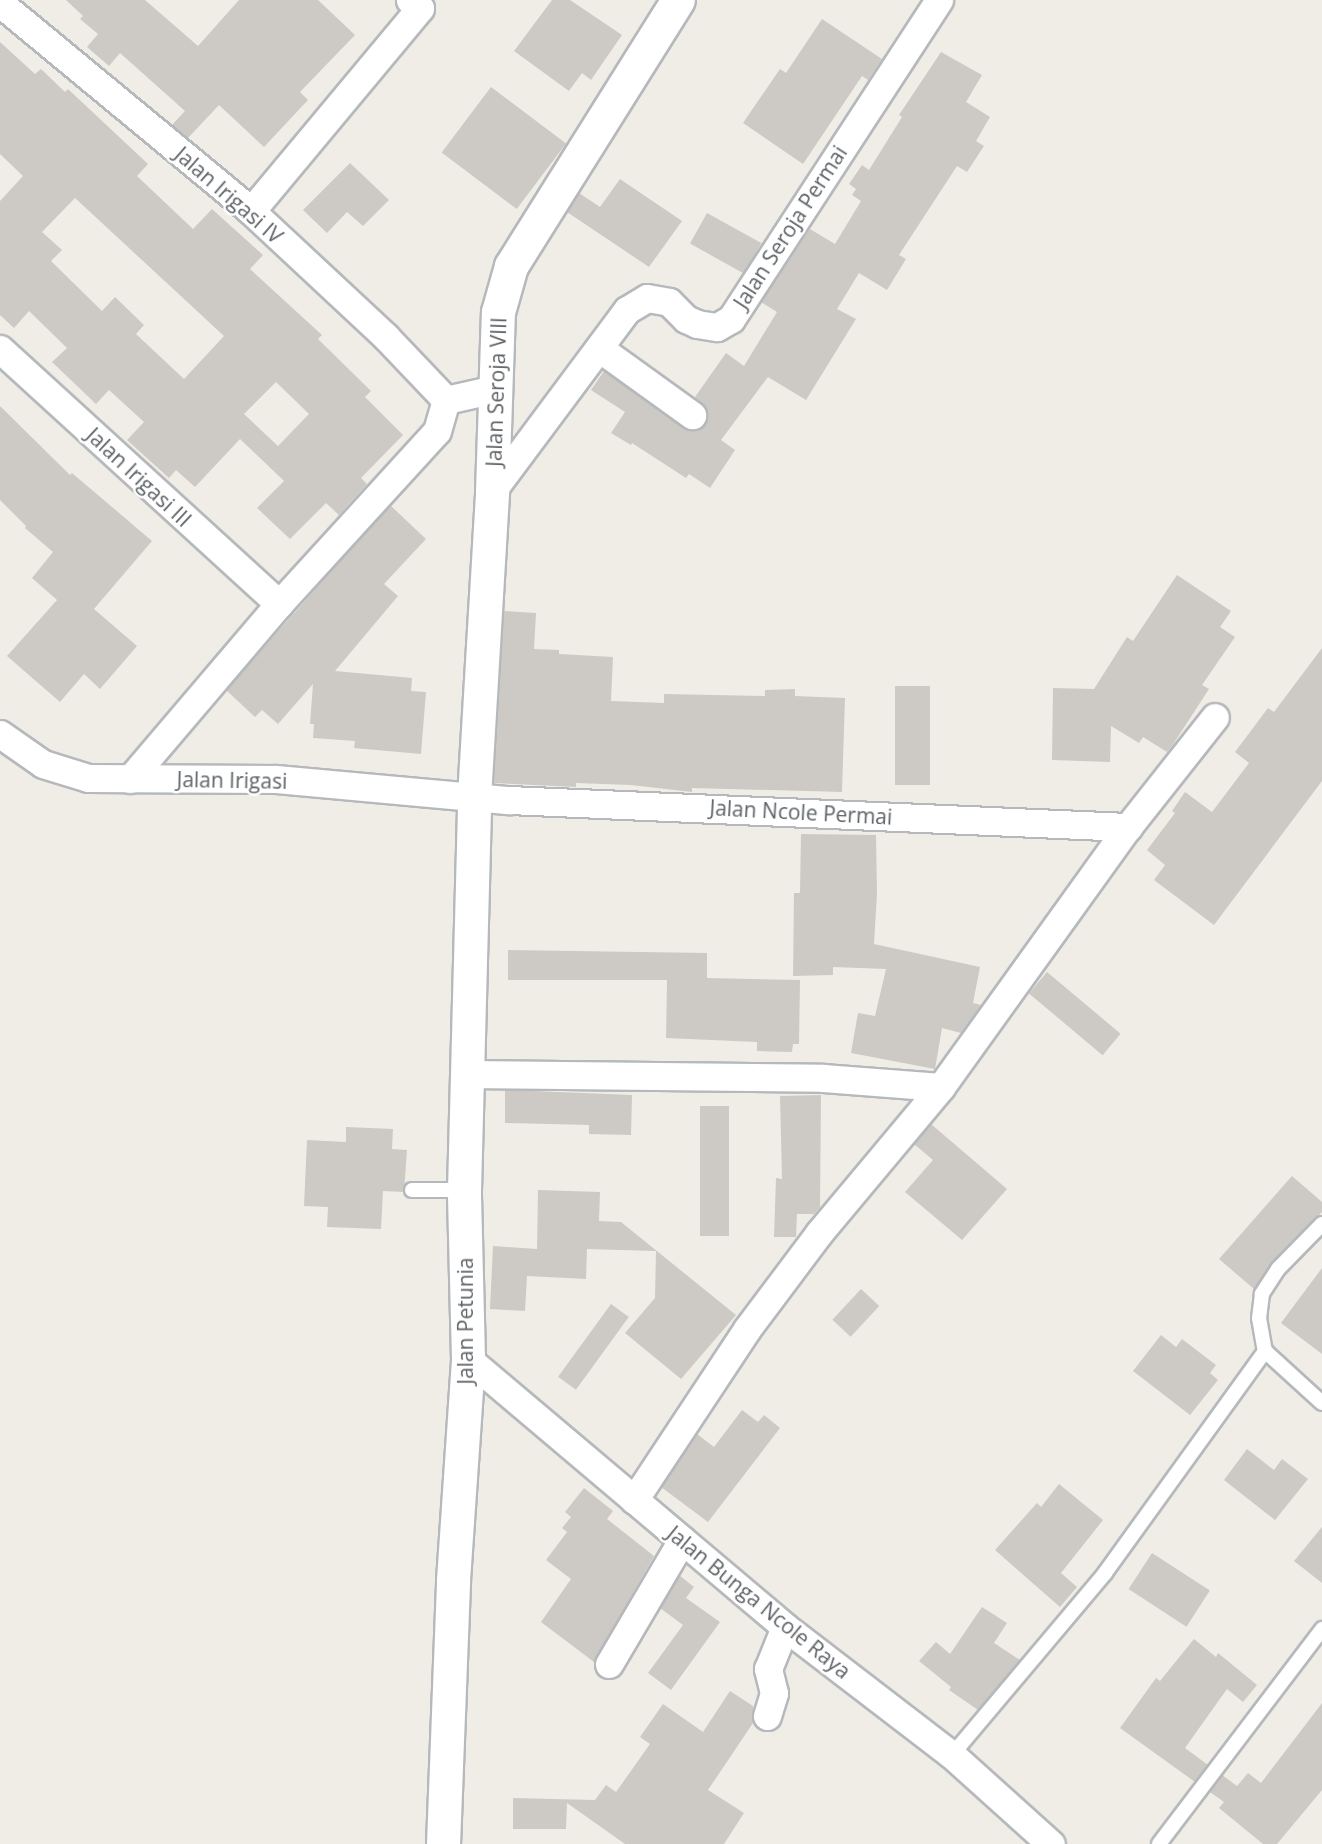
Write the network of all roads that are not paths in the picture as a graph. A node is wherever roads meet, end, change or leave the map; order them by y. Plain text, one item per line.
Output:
1 (678, 0) edge
2 (939, 0) edge
3 (0, 3) edge
4 (420, 3) edge
5 (251, 211) junction
6 (599, 348) junction
7 (0, 349) edge
8 (495, 389) junction
9 (446, 400) junction
10 (692, 415) dead end
11 (492, 491) junction
12 (279, 604) junction
13 (1215, 717) dead end
14 (0, 734) edge
15 (130, 779) junction
16 (474, 797) junction
17 (1128, 827) junction
18 (468, 1074) junction
19 (941, 1087) junction
20 (412, 1190) dead end
21 (464, 1190) junction
22 (1322, 1224) edge
23 (1265, 1351) junction
24 (468, 1359) junction
25 (1322, 1403) edge
26 (634, 1500) junction
27 (682, 1539) junction
28 (785, 1627) junction
29 (1322, 1629) edge
30 (609, 1664) dead end
31 (766, 1716) dead end
32 (952, 1755) junction
33 (442, 1844) edge
34 (1051, 1844) edge
35 (1159, 1844) edge

1 - 8 street, Jalan Seroja VIII
2 - 6 street, Jalan Seroja Permai
3 - 5 street, Jalan Irigasi IV
4 - 5 street
5 - 9 street, Jalan Irigasi IV
6 - 10 street
6 - 11 street, Jalan Seroja Permai
7 - 12 street, Jalan Irigasi III
8 - 9 street
8 - 11 street, Jalan Seroja VIII
9 - 12 street
11 - 16 street, Jalan Seroja VIII
12 - 15 street
13 - 17 street
14 - 15 street, Jalan Irigasi
15 - 16 street, Jalan Irigasi
16 - 17 street, Jalan Ncole Permai
16 - 18 street, Jalan Petunia
17 - 19 street
18 - 19 street
18 - 21 street, Jalan Petunia
19 - 26 street
20 - 21 lane
21 - 24 street, Jalan Petunia
22 - 23 lane
23 - 25 lane
23 - 32 lane
24 - 26 street, Jalan Bunga Ncole Raya
24 - 33 street, Jalan Petunia
26 - 27 street, Jalan Bunga Ncole Raya
27 - 28 street, Jalan Bunga Ncole Raya
27 - 30 street
28 - 31 street
28 - 32 street, Jalan Bunga Ncole Raya
29 - 35 lane
32 - 34 street, Jalan Bunga Ncole Raya

